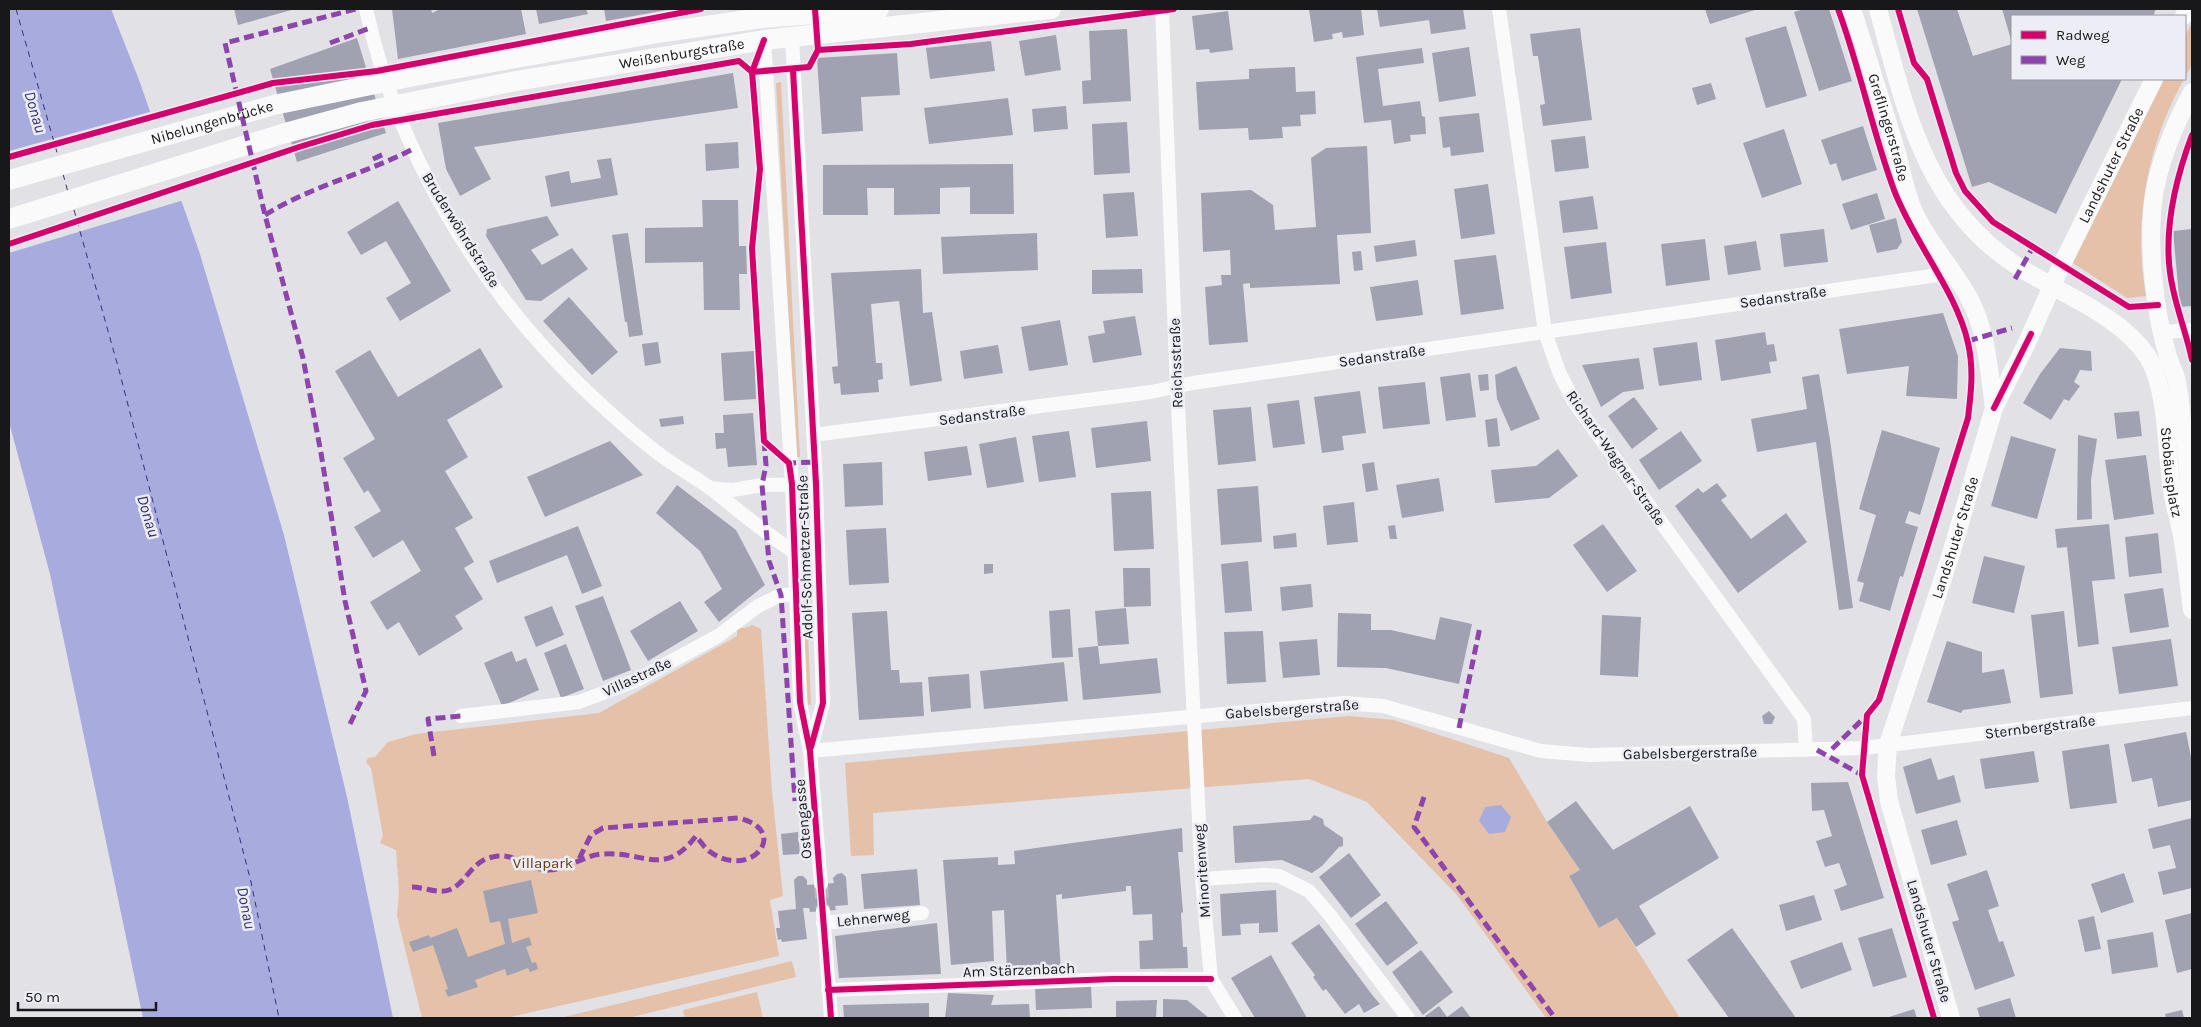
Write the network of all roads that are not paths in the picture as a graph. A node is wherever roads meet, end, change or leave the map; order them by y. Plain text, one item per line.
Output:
1 (366, 9) edge
2 (879, 9) edge
3 (1051, 9) edge
4 (1162, 9) edge
5 (1499, 9) edge
6 (1852, 9) edge
7 (1878, 9) edge
8 (763, 14) edge
9 (792, 21) edge
10 (764, 40) junction
11 (419, 75) joint
12 (2154, 80) edge
13 (2192, 92) edge
14 (404, 103) joint
15 (9, 180) edge
16 (9, 219) edge
17 (1949, 268) junction
18 (2021, 268) joint
19 (2052, 286) junction
20 (2192, 330) edge
21 (1544, 332) junction
22 (2162, 332) junction
23 (1177, 387) junction
24 (1994, 408) junction
25 (813, 435) junction
26 (792, 484) junction
27 (816, 484) junction
28 (709, 488) junction
29 (2182, 534) junction
30 (794, 552) junction
31 (797, 594) junction
32 (2192, 610) edge
33 (2192, 708) edge
34 (461, 716) dead end
35 (1194, 716) junction
36 (1888, 744) junction
37 (1806, 750) junction
38 (810, 752) junction
39 (1202, 879) junction
40 (821, 884) tunnel mouth
41 (922, 913) dead end
42 (1211, 979) junction
43 (828, 990) junction
44 (831, 1018) edge
45 (1235, 1018) edge
46 (1408, 1018) edge
47 (1951, 1018) edge

1 - 28 street, Bruderwöhrdstraße
2 - 9 main road, Weißenburgstraße
3 - 9 main road, Weißenburgstraße
4 - 23 street, Reichsstraße
5 - 21 street, Richard-Wagner-Straße
6 - 17 street, Greflingerstraße
7 - 18 street, Greflingerstraße
8 - 9 main road, Weißenburgstraße
8 - 10 main road, Adolf-Schmetzer-Straße
8 - 11 main road, Weißenburgstraße
9 - 10 main road, Weißenburgstraße
9 - 25 street, Adolf-Schmetzer-Straße
10 - 14 main road, Weißenburgstraße
10 - 26 street, Adolf-Schmetzer-Straße
11 - 15 main road, Nibelungenbrücke
12 - 19 street, Landshuter Straße
13 - 22 street, Stobäusplatz
14 - 16 main road, Nibelungenbrücke
17 - 21 street, Sedanstraße
17 - 24 street, Greflingerstraße
18 - 19 street, Stobäusplatz
19 - 24 street, Landshuter Straße
19 - 29 street, Stobäusplatz
20 - 22 street
21 - 23 street, Sedanstraße
21 - 37 street, Richard-Wagner-Straße
22 - 29 street, Stobäusplatz
23 - 25 street, Sedanstraße
23 - 35 street, Reichsstraße
24 - 36 street, Landshuter Straße
25 - 27 street, Adolf-Schmetzer-Straße
26 - 27 street
26 - 28 street
26 - 30 street, Adolf-Schmetzer-Straße
27 - 38 street, Adolf-Schmetzer-Straße
28 - 30 street, Bruderwöhrdstraße
29 - 32 street
30 - 31 street, Adolf-Schmetzer-Straße
31 - 34 street, Villastraße
31 - 38 street, Adolf-Schmetzer-Straße
33 - 36 street, Sternbergstraße
35 - 37 street, Gabelsbergerstraße
35 - 38 street, Gabelsbergerstraße
35 - 39 street, Minoritenweg
36 - 37 street, Gabelsbergerstraße
36 - 47 street, Landshuter Straße
38 - 40 street, Ostengasse
39 - 42 street, Minoritenweg
39 - 46 street
41 - 43 street, Lehnerweg
42 - 43 street, Am Stärzenbach
42 - 45 street, Minoritenweg
43 - 44 street

